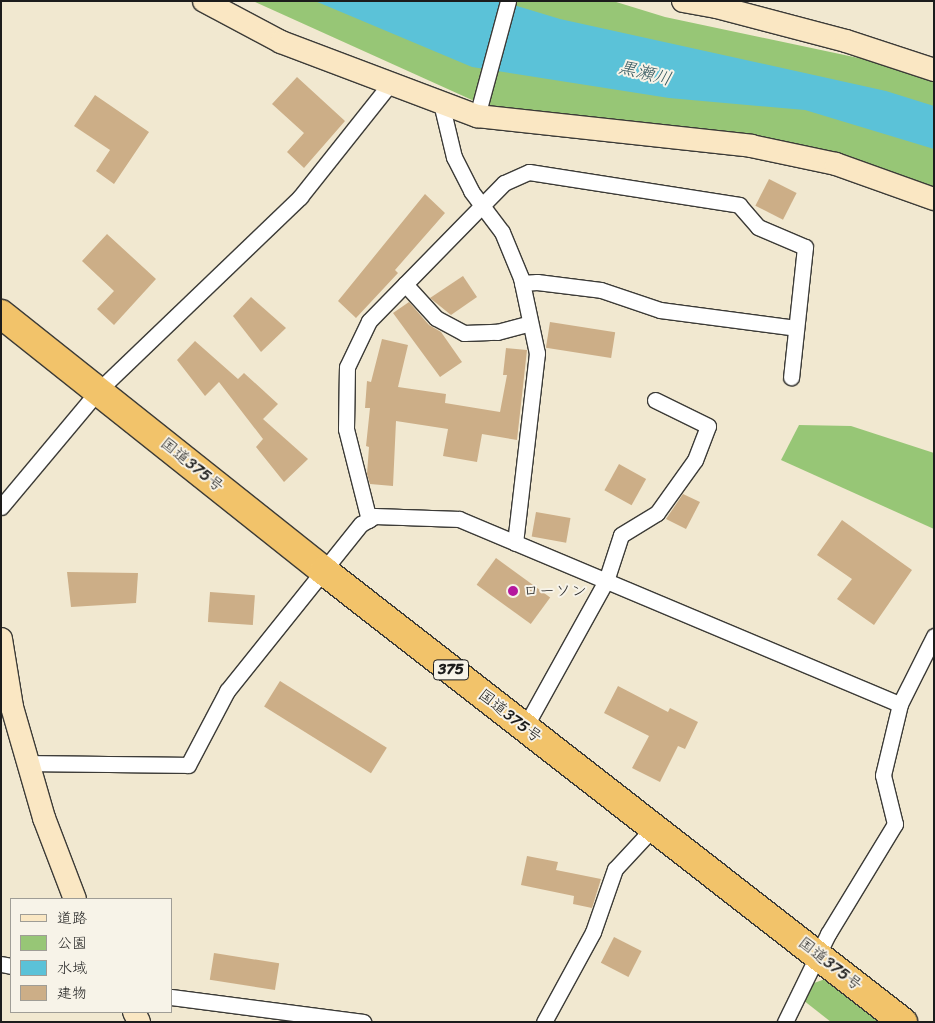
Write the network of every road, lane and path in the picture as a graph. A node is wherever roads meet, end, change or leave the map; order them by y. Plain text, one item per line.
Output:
1 (204, 1) edge
2 (508, 1) edge
3 (683, 1) edge
4 (934, 70) edge
5 (390, 84) junction
6 (441, 103) junction
7 (478, 109) junction
8 (934, 199) edge
9 (482, 205) junction
10 (405, 284) junction
11 (522, 284) junction
12 (1, 314) edge
13 (530, 323) junction
14 (796, 328) junction
15 (791, 376) dead end
16 (99, 390) junction
17 (655, 400) dead end
18 (1, 507) edge
19 (369, 520) junction
20 (515, 543) junction
21 (324, 571) junction
22 (606, 581) junction
23 (934, 636) edge
24 (1, 639) edge
25 (900, 704) junction
26 (525, 727) junction
27 (28, 763) junction
28 (654, 828) junction
29 (75, 898) edge
30 (818, 955) junction
31 (172, 997) edge
32 (363, 1022) edge
33 (544, 1022) edge
34 (784, 1022) edge
35 (903, 1022) edge

1 - 5 street
2 - 7 street
3 - 4 street
5 - 6 street
5 - 16 street
6 - 7 street
6 - 9 street
7 - 8 street
9 - 10 street
9 - 11 street
9 - 14 street
10 - 13 street
10 - 19 street
11 - 13 street
11 - 14 street
12 - 16 highway, 国道375号 / 375
13 - 20 street
14 - 15 street
16 - 18 street
16 - 21 highway, 国道375号 / 375
17 - 22 street
19 - 20 street
19 - 21 street
20 - 22 street
21 - 26 highway, 国道375号 / 375
21 - 27 street
22 - 25 street
22 - 26 street
23 - 25 street
24 - 27 street
25 - 30 street
26 - 28 highway, 国道375号 / 375
27 - 29 street
28 - 30 highway, 国道375号 / 375
28 - 33 street
30 - 34 street
30 - 35 highway, 国道375号 / 375
31 - 32 street

